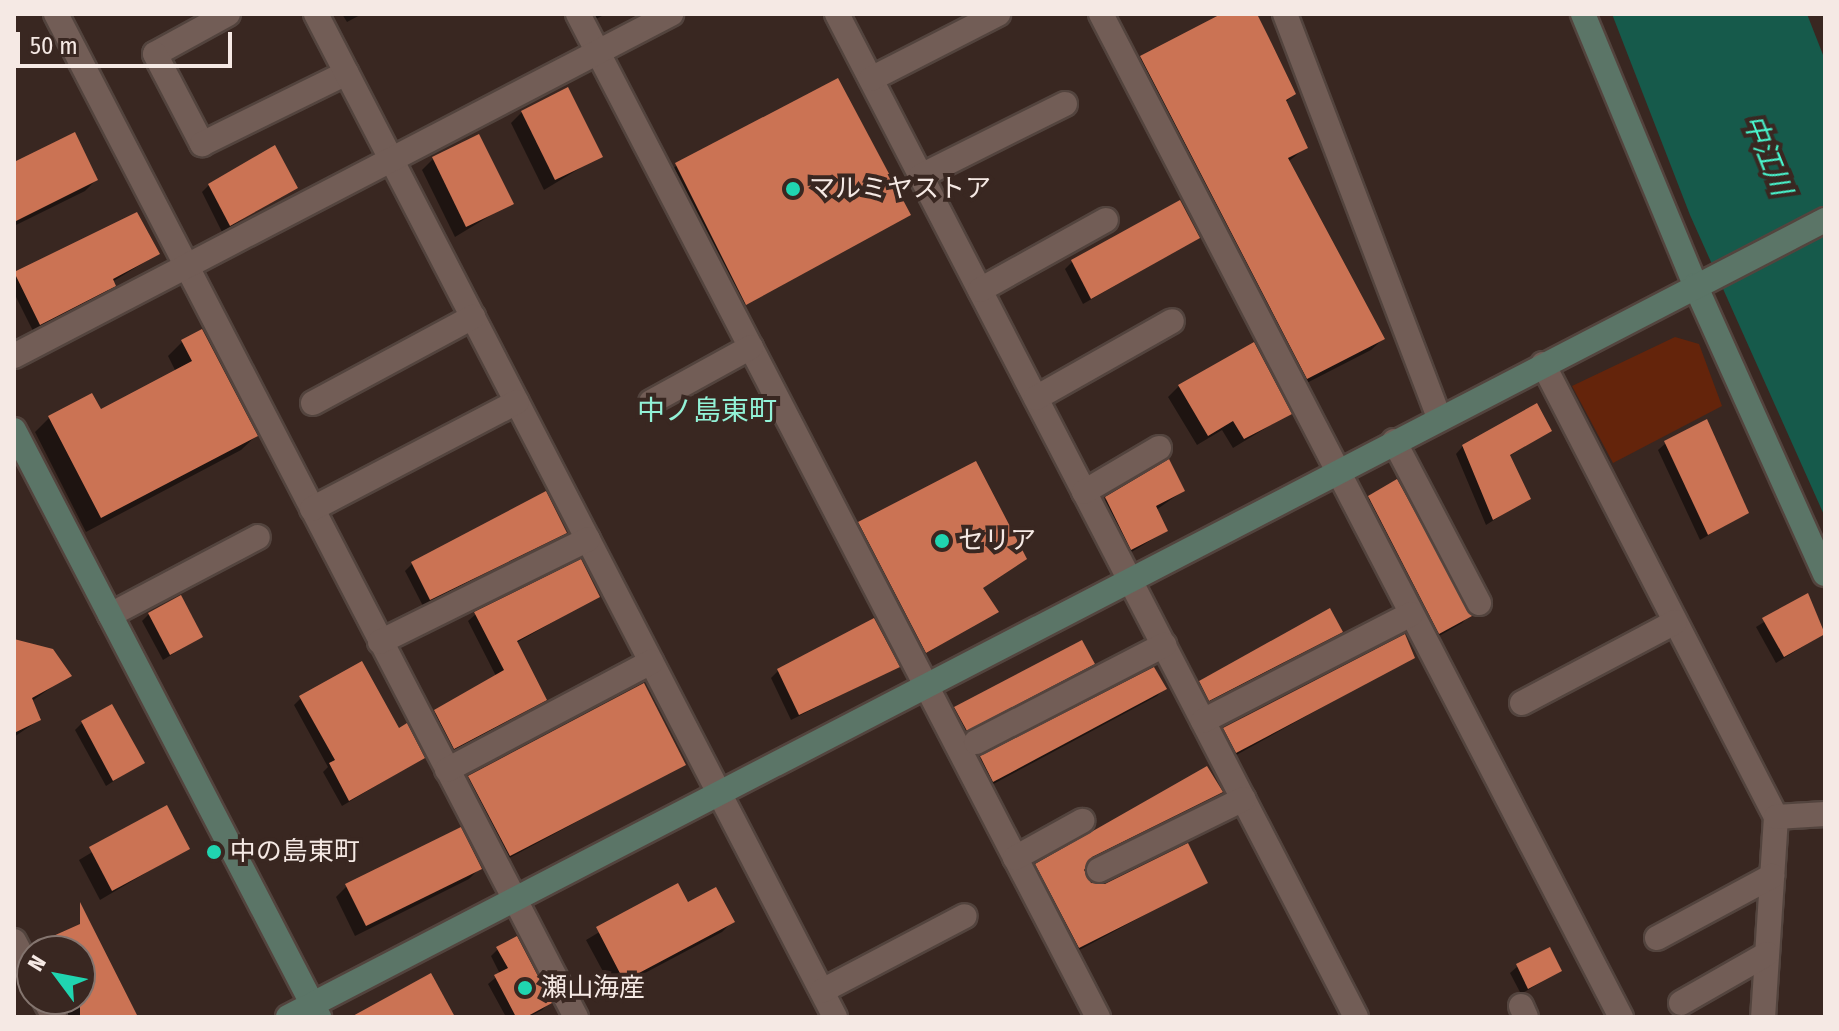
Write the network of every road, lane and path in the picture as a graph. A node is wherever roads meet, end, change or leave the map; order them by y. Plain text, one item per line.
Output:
1 (56, 14) edge
2 (228, 14) edge
3 (316, 14) edge
4 (578, 14) edge
5 (671, 14) edge
6 (837, 14) edge
7 (998, 14) edge
8 (1101, 14) edge
9 (1285, 14) edge
10 (1583, 14) edge
11 (598, 52) junction
12 (346, 73) junction
13 (871, 79) junction
14 (1065, 104) dead end
15 (391, 160) junction
16 (921, 176) junction
17 (1106, 220) dead end
18 (1825, 220) edge
19 (186, 267) junction
20 (1704, 281) junction
21 (980, 290) junction
22 (473, 317) junction
23 (1172, 321) dead end
24 (751, 347) junction
25 (14, 356) edge
26 (1543, 364) junction
27 (1036, 398) junction
28 (517, 402) junction
29 (651, 402) dead end
30 (313, 403) dead end
31 (1439, 417) junction
32 (14, 430) edge
33 (1394, 441) junction
34 (1159, 448) dead end
35 (1335, 470) junction
36 (1084, 492) junction
37 (312, 509) junction
38 (258, 537) dead end
39 (588, 539) junction
40 (1825, 574) edge
41 (1131, 582) junction
42 (1479, 603) dead end
43 (1411, 614) junction
44 (110, 615) junction
45 (1675, 622) junction
46 (380, 642) junction
47 (1164, 645) junction
48 (651, 662) junction
49 (927, 688) junction
50 (1522, 703) dead end
51 (1203, 721) junction
52 (976, 742) dead end
53 (447, 770) junction
54 (720, 794) junction
55 (1243, 799) junction
56 (1825, 814) edge
57 (1776, 817) junction
58 (1082, 821) dead end
59 (1015, 858) junction
60 (1099, 870) dead end
61 (1772, 876) junction
62 (518, 902) junction
63 (965, 916) dead end
64 (1657, 938) dead end
65 (1767, 954) junction
66 (822, 991) junction
67 (1681, 1003) dead end
68 (316, 1011) edge
69 (288, 1017) edge
70 (576, 1017) edge
71 (835, 1017) edge
72 (1098, 1017) edge
73 (1356, 1017) edge
74 (1621, 1017) edge
75 (1763, 1017) edge

1 - 19 street
2 - 12 street
3 - 12 street
4 - 11 street
5 - 11 street
6 - 13 street
7 - 13 street
8 - 35 street
9 - 31 street
10 - 20 street
11 - 15 street
11 - 24 street
12 - 15 street
13 - 16 street
14 - 16 street
15 - 19 street
15 - 22 street
16 - 21 street
17 - 21 street
18 - 20 street
19 - 25 street
19 - 37 street
20 - 26 street
20 - 40 street
21 - 27 street
22 - 28 street
22 - 30 street
23 - 27 street
24 - 29 street
24 - 49 street
26 - 31 street
26 - 45 street
27 - 36 street
28 - 37 street
28 - 39 street
31 - 33 street
32 - 44 street
33 - 35 street
33 - 42 street
34 - 36 street
35 - 41 street
35 - 43 street
36 - 41 street
37 - 46 street
38 - 44 street
39 - 46 street
39 - 48 street
41 - 47 street
41 - 49 street
43 - 51 street
43 - 74 street
44 - 68 street
45 - 50 street
45 - 57 street
46 - 53 street
47 - 51 street
47 - 52 street
48 - 53 street
48 - 54 street
49 - 54 street
49 - 59 street
51 - 55 street
53 - 62 street
54 - 62 street
54 - 66 street
55 - 60 street
55 - 73 street
56 - 57 street
57 - 61 street
58 - 59 street
59 - 72 street
61 - 64 street
61 - 65 street
62 - 68 street
62 - 70 street
63 - 66 street
65 - 67 street
65 - 75 street
66 - 71 street
68 - 69 street

